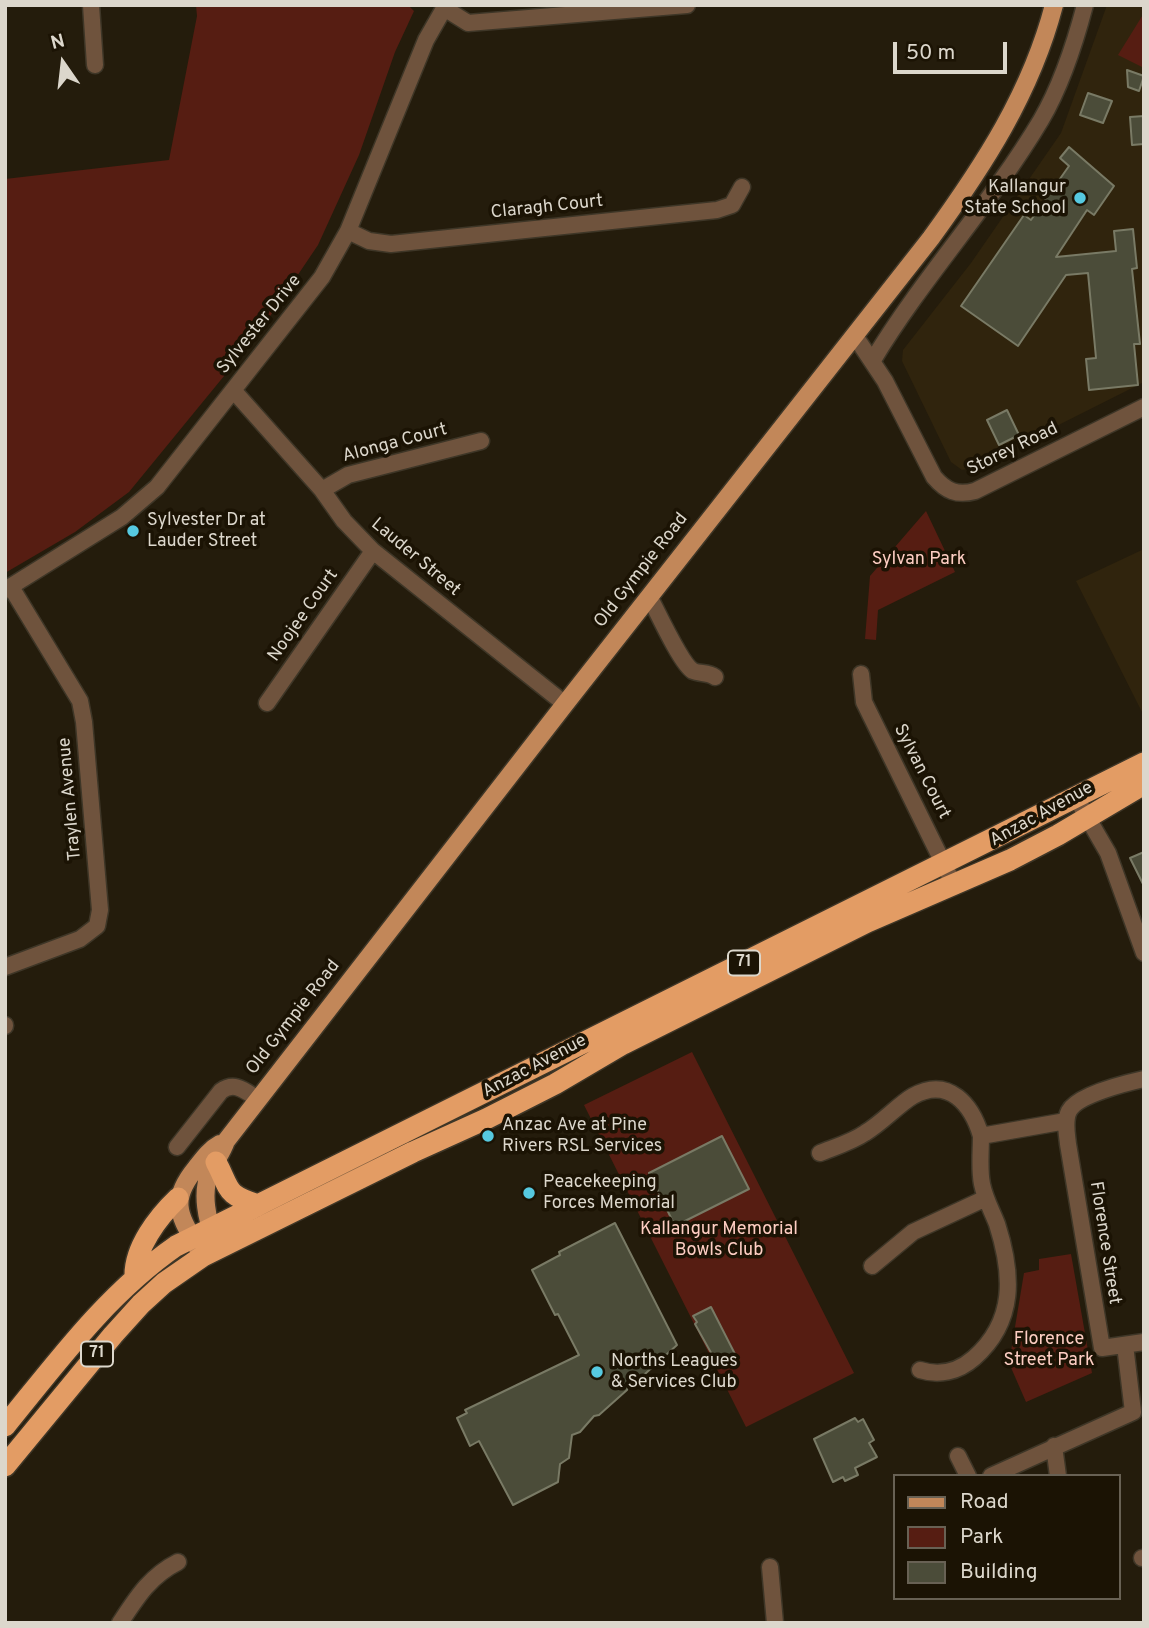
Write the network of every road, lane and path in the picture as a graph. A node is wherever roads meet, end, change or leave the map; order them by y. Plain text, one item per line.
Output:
1 (91, 5) edge
2 (687, 5) edge
3 (1054, 5) edge
4 (1085, 5) edge
5 (445, 6) edge
6 (95, 65) dead end
7 (999, 139) junction
8 (1020, 151) junction
9 (742, 187) dead end
10 (348, 230) junction
11 (855, 336) junction
12 (873, 360) junction
13 (233, 390) junction
14 (1144, 407) edge
15 (481, 441) dead end
16 (323, 489) junction
17 (373, 551) junction
18 (8, 588) edge
19 (649, 596) junction
20 (860, 674) dead end
21 (715, 677) dead end
22 (267, 703) dead end
23 (565, 704) junction
24 (1144, 763) edge
25 (1144, 784) edge
26 (1074, 798) junction
27 (1087, 817) junction
28 (944, 863) junction
29 (954, 885) junction
30 (1144, 953) edge
31 (5, 967) edge
32 (545, 1063) junction
33 (1144, 1079) edge
34 (555, 1084) junction
35 (258, 1099) junction
36 (1066, 1121) junction
37 (981, 1136) junction
38 (226, 1141) junction
39 (177, 1147) dead end
40 (820, 1153) dead end
41 (216, 1162) junction
42 (178, 1198) junction
43 (986, 1198) junction
44 (258, 1205) junction
45 (201, 1233) junction
46 (211, 1252) junction
47 (872, 1266) dead end
48 (135, 1276) junction
49 (1144, 1342) edge
50 (1125, 1345) junction
51 (919, 1370) dead end
52 (5, 1426) edge
53 (1055, 1446) junction
54 (958, 1456) dead end
55 (5, 1466) edge
56 (967, 1474) edge
57 (994, 1474) edge
58 (1058, 1474) edge
59 (178, 1562) dead end
60 (770, 1567) dead end
61 (120, 1623) edge
62 (775, 1623) edge

1 - 6 street
2 - 5 street
3 - 7 main road, Old Gympie Road
4 - 8 street
5 - 10 street, Sylvester Drive
7 - 8 street
7 - 11 main road, Old Gympie Road
8 - 12 street
9 - 10 street, Claragh Court
10 - 13 street, Sylvester Drive
11 - 12 street, Storey Road
11 - 19 main road, Old Gympie Road
12 - 14 street, Storey Road
13 - 16 street, Lauder Street
13 - 18 street, Sylvester Drive
15 - 16 street, Alonga Court
16 - 17 street, Lauder Street
17 - 22 street, Noojee Court
17 - 23 street, Lauder Street
18 - 31 street, Traylen Avenue
19 - 21 street
19 - 23 main road, Old Gympie Road
20 - 28 street, Sylvan Court
23 - 35 main road, Old Gympie Road
24 - 26 highway, Anzac Avenue / 71
25 - 27 highway, Anzac Avenue / 71
26 - 27 street
26 - 28 highway, Anzac Avenue / 71
27 - 29 highway, Anzac Avenue / 71
27 - 30 street
28 - 29 street, Sylvan Court
28 - 32 highway, Anzac Avenue / 71
29 - 34 highway, Anzac Avenue / 71
32 - 34 highway
32 - 44 highway, Anzac Avenue / 71
33 - 36 street
34 - 46 highway, Anzac Avenue / 71
35 - 38 main road, Old Gympie Road
35 - 39 street
36 - 37 street
36 - 50 street, Florence Street
37 - 40 street
37 - 43 street
38 - 41 main road, Old Gympie Road
38 - 42 main road, Old Gympie Road
41 - 44 highway
41 - 45 main road, Old Gympie Road
42 - 45 main road, Old Gympie Road
42 - 48 highway
43 - 47 street
43 - 51 street
44 - 45 highway, Anzac Avenue / 71
45 - 46 main road, Old Gympie Road
45 - 48 highway, Anzac Avenue / 71
46 - 55 highway, Anzac Avenue / 71
48 - 52 highway, Anzac Avenue / 71
49 - 50 street
50 - 53 street
53 - 57 street
53 - 58 street
54 - 56 street
59 - 61 street
60 - 62 street

